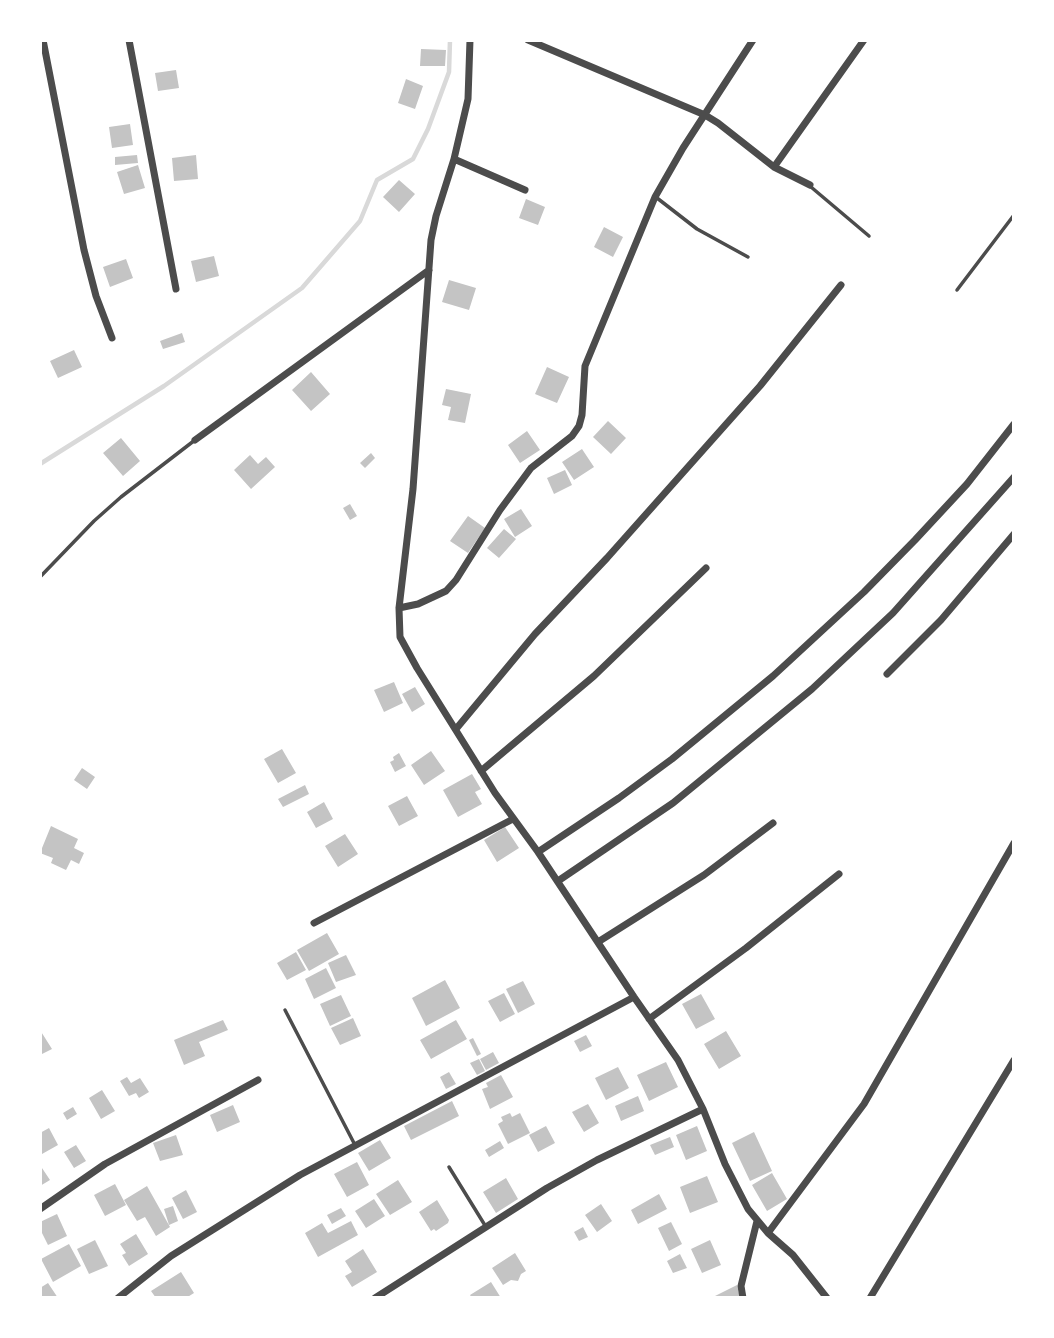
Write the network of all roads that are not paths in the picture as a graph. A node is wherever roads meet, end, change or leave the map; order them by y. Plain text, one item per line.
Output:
1 (43, 40) edge
2 (129, 40) edge
3 (470, 40) edge
4 (528, 40) edge
5 (753, 40) edge
6 (864, 40) edge
7 (705, 115) junction
8 (454, 159) junction
9 (774, 167) junction
10 (810, 185) joint
11 (525, 190) dead end
12 (655, 197) junction
13 (1014, 215) edge
14 (870, 236) dead end
15 (748, 257) dead end
16 (429, 270) junction
17 (841, 285) dead end
18 (176, 289) dead end
19 (957, 290) dead end
20 (112, 338) dead end
21 (1014, 424) edge
22 (195, 440) joint
23 (1014, 477) edge
24 (1014, 534) edge
25 (706, 568) dead end
26 (40, 578) edge
27 (399, 608) junction
28 (887, 674) dead end
29 (456, 729) junction
30 (481, 771) junction
31 (513, 819) junction
32 (773, 823) dead end
33 (1014, 843) edge
34 (538, 852) junction
35 (839, 874) dead end
36 (558, 881) junction
37 (314, 923) dead end
38 (598, 943) junction
39 (634, 997) junction
40 (285, 1010) dead end
41 (649, 1019) junction
42 (1014, 1060) edge
43 (258, 1080) dead end
44 (704, 1109) junction
45 (355, 1146) junction
46 (449, 1167) dead end
47 (40, 1209) edge
48 (757, 1221) junction
49 (486, 1227) junction
50 (768, 1233) junction
51 (118, 1298) edge
52 (376, 1298) edge
53 (743, 1298) edge
54 (827, 1298) edge
55 (870, 1298) edge

1 - 20 street
2 - 18 street
3 - 8 street
4 - 7 street
5 - 7 street
6 - 9 street
7 - 9 street
7 - 12 street
8 - 11 street
8 - 16 street
9 - 10 street
10 - 14 lane
12 - 15 lane
12 - 27 street
13 - 19 lane
16 - 22 street
16 - 27 street
17 - 29 street
21 - 34 street
22 - 26 lane
23 - 36 street
24 - 28 street
25 - 30 street
27 - 29 street
29 - 30 street
30 - 31 street
31 - 34 street
31 - 37 street
32 - 38 street
33 - 50 street
34 - 36 street
35 - 41 street
36 - 38 street
38 - 39 street
39 - 41 street
39 - 45 street
40 - 45 lane
41 - 44 street
42 - 55 street
43 - 47 street
44 - 48 street
44 - 49 street
45 - 51 street
46 - 49 lane
48 - 50 street
48 - 53 street
49 - 52 street
50 - 54 street

